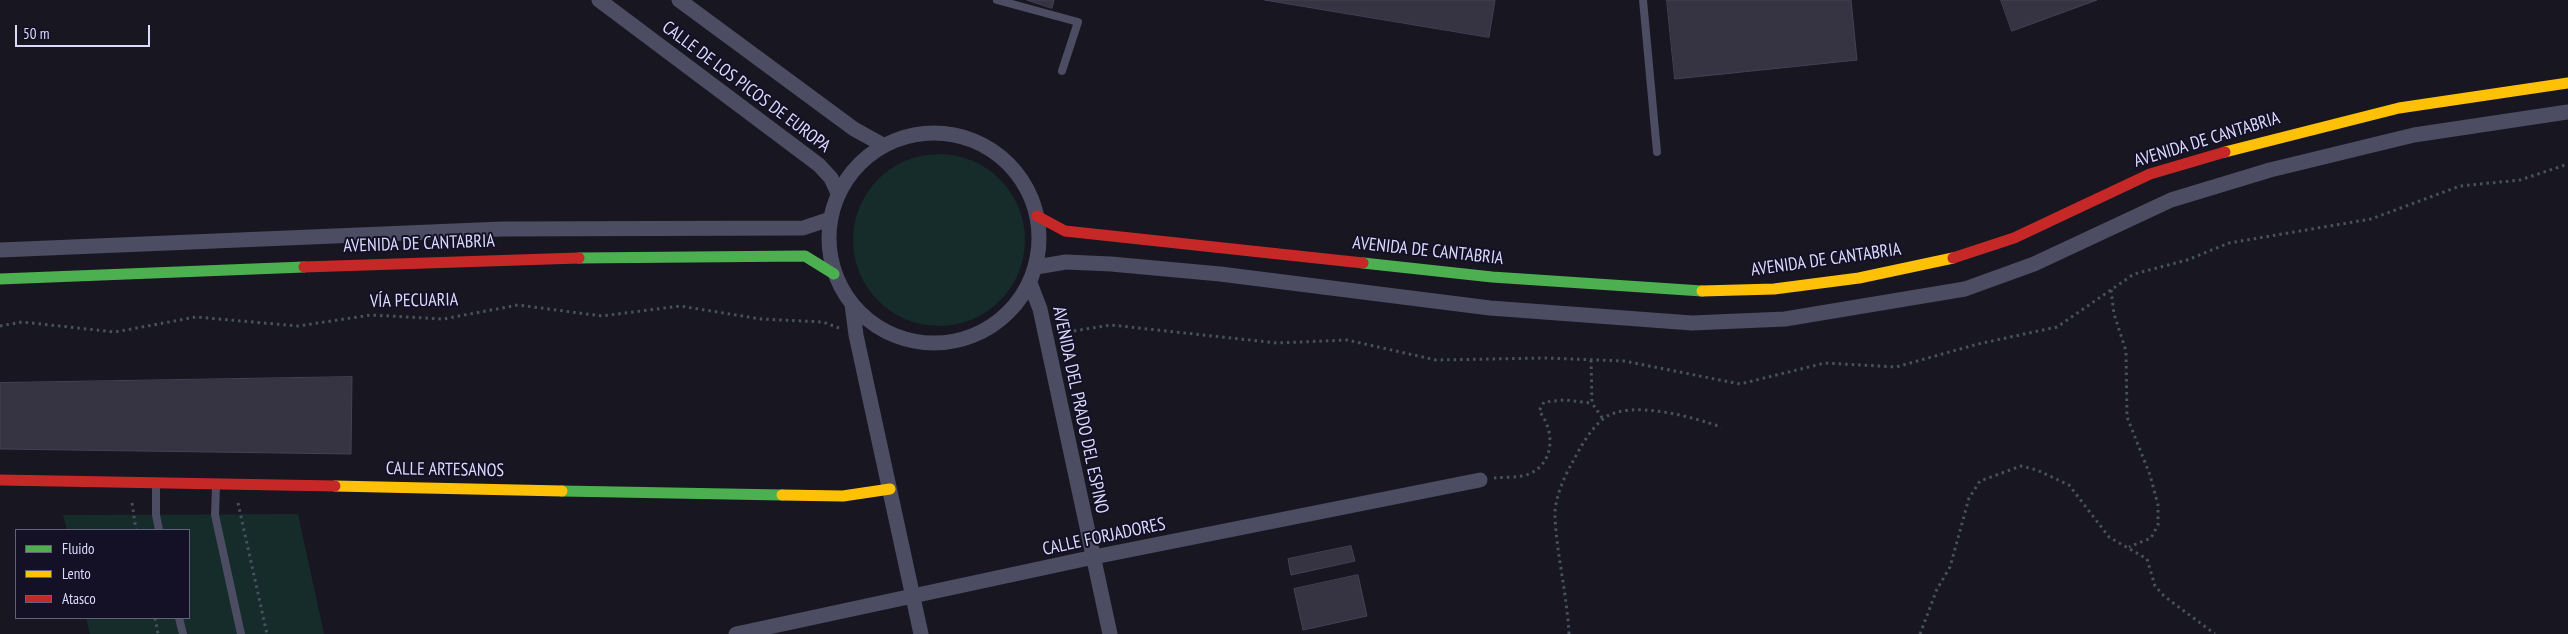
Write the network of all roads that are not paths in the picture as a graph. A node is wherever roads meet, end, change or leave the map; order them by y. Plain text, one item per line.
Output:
1 (599, 0) edge
2 (679, 0) edge
3 (997, 0) edge
4 (1642, 0) edge
5 (1062, 71) dead end
6 (2568, 83) edge
7 (2568, 112) edge
8 (884, 145) junction
9 (1657, 152) dead end
10 (838, 193) junction
11 (1038, 216) junction
12 (830, 219) junction
13 (0, 250) edge
14 (1036, 267) junction
15 (834, 274) junction
16 (0, 278) edge
17 (1030, 283) junction
18 (852, 304) junction
19 (0, 480) edge
20 (1480, 480) road end
21 (156, 482) junction
22 (216, 483) junction
23 (890, 489) junction
24 (159, 529) edge
25 (1094, 557) junction
26 (913, 596) junction
27 (179, 619) edge
28 (183, 634) edge
29 (241, 634) edge
30 (736, 634) edge
31 (921, 634) edge
32 (1110, 634) edge

1 - 10 street, CALLE DE LOS PICOS DE EUROPA
2 - 8 street, CALLE DE LOS PICOS DE EUROPA
3 - 5 lane
4 - 9 lane
6 - 11 street, AVENIDA DE CANTABRIA
7 - 14 street
8 - 10 street
8 - 11 street
10 - 12 street
11 - 14 street
12 - 13 street, AVENIDA DE CANTABRIA
12 - 15 street
14 - 17 street
15 - 16 street, AVENIDA DE CANTABRIA
15 - 18 street
17 - 18 street
17 - 25 street, AVENIDA DEL PRADO DEL ESPINO
18 - 23 street
19 - 21 street, CALLE ARTESANOS
20 - 25 street, CALLE FORJADORES
21 - 22 street, CALLE ARTESANOS
21 - 24 lane
22 - 23 street, CALLE ARTESANOS
22 - 29 lane
23 - 26 street
25 - 26 street, CALLE FORJADORES
25 - 32 street, AVENIDA DEL PRADO DEL ESPINO
26 - 30 street, CALLE FORJADORES
26 - 31 street
27 - 28 lane

